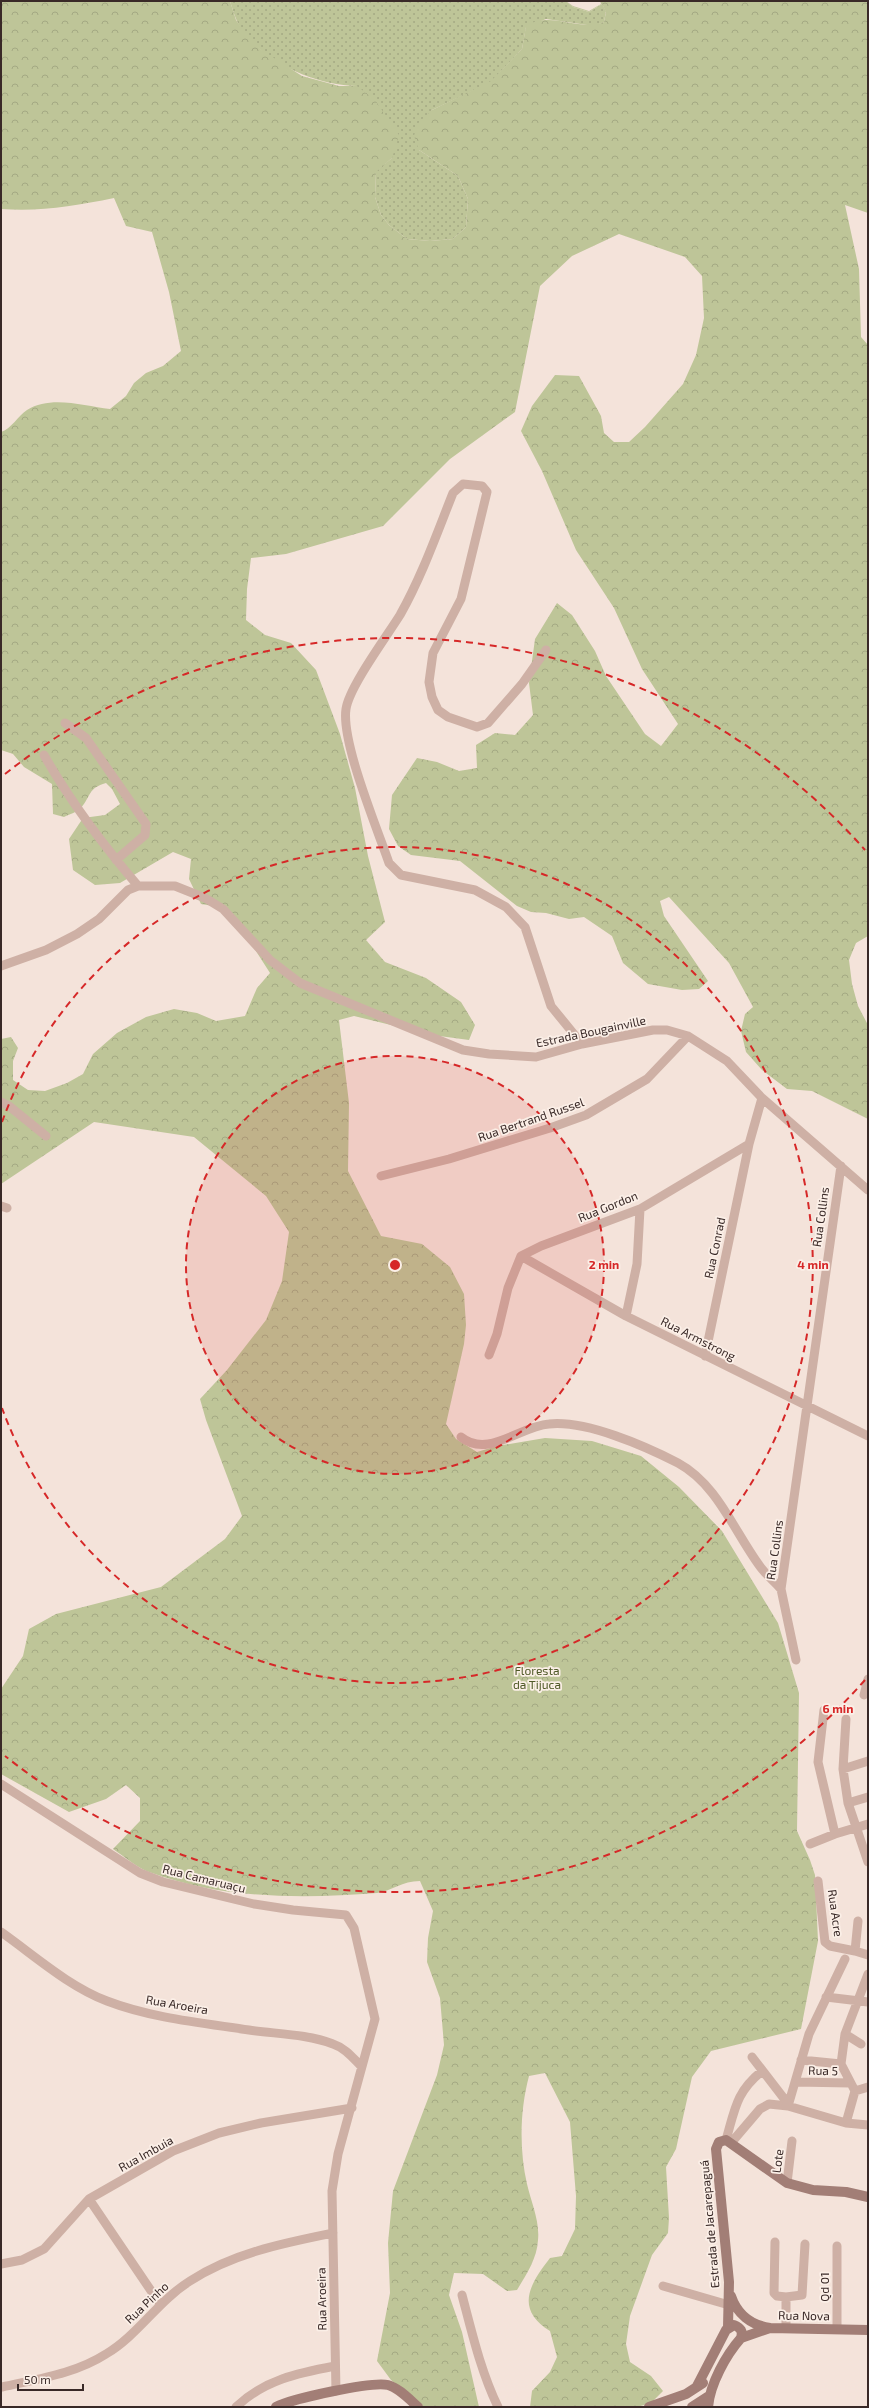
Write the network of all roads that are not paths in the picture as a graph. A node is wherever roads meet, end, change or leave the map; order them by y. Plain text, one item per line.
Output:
1 (546, 650) dead end
2 (65, 723) dead end
3 (44, 755) dead end
4 (116, 860) junction
5 (138, 886) junction
6 (1, 966) edge
7 (688, 1036) junction
8 (582, 1044) junction
9 (762, 1098) junction
10 (1, 1102) edge
11 (46, 1136) dead end
12 (749, 1144) junction
13 (841, 1166) junction
14 (381, 1176) dead end
15 (868, 1190) edge
16 (640, 1209) junction
17 (521, 1256) junction
18 (626, 1316) junction
19 (489, 1355) dead end
20 (705, 1356) junction
21 (807, 1406) junction
22 (868, 1436) edge
23 (461, 1437) dead end
24 (781, 1589) junction
25 (796, 1660) dead end
26 (868, 1678) edge
27 (864, 1695) dead end
28 (824, 1710) dead end
29 (846, 1720) dead end
30 (868, 1761) edge
31 (843, 1769) junction
32 (1, 1784) edge
33 (868, 1797) edge
34 (848, 1803) junction
35 (868, 1824) edge
36 (856, 1828) junction
37 (835, 1834) junction
38 (810, 1844) dead end
39 (868, 1862) edge
40 (818, 1881) dead end
41 (332, 1913) joint
42 (858, 1920) dead end
43 (1, 1932) edge
44 (855, 1951) junction
45 (868, 1955) edge
46 (845, 1959) dead end
47 (868, 1974) edge
48 (826, 1997) junction
49 (864, 2001) edge
50 (845, 2034) junction
51 (861, 2044) dead end
52 (752, 2056) dead end
53 (801, 2060) junction
54 (841, 2064) junction
55 (361, 2066) junction
56 (762, 2071) junction
57 (796, 2082) junction
58 (850, 2083) junction
59 (868, 2087) edge
60 (855, 2091) junction
61 (788, 2106) junction
62 (352, 2108) junction
63 (846, 2123) junction
64 (868, 2125) edge
65 (728, 2141) junction
66 (792, 2142) dead end
67 (787, 2183) junction
68 (868, 2198) edge
69 (89, 2199) junction
70 (333, 2233) junction
71 (775, 2242) dead end
72 (805, 2244) dead end
73 (837, 2246) dead end
74 (1, 2264) edge
75 (663, 2286) dead end
76 (729, 2288) junction
77 (462, 2295) dead end
78 (786, 2297) junction
79 (160, 2304) junction
80 (729, 2305) junction
81 (770, 2328) junction
82 (786, 2328) junction
83 (837, 2329) junction
84 (727, 2330) junction
85 (868, 2330) edge
86 (740, 2339) junction
87 (335, 2366) junction
88 (718, 2375) junction
89 (697, 2386) junction
90 (2, 2387) dead end
91 (336, 2391) junction
92 (709, 2396) junction
93 (236, 2407) edge
94 (276, 2407) edge
95 (418, 2407) edge
96 (498, 2407) edge
97 (649, 2407) edge
98 (692, 2407) edge
99 (708, 2407) edge

1 - 8 street
2 - 4 street
3 - 4 street
4 - 5 street
5 - 6 street
5 - 8 street, Estrada Bougainville
7 - 8 street, Estrada Bougainville
7 - 9 street, Estrada Bougainville
7 - 14 street, Rua Bertrand Russel
9 - 12 street
9 - 13 street, Estrada Bougainville
10 - 11 street
12 - 16 street, Rua Gordon
12 - 20 street, Rua Conrad
13 - 15 street, Estrada Bougainville
13 - 21 street, Rua Collins
16 - 17 street, Rua Gordon
16 - 18 street
17 - 18 street, Rua Armstrong
17 - 19 street
18 - 20 street, Rua Armstrong
20 - 21 street, Rua Armstrong
21 - 22 street, Rua Armstrong
21 - 24 street, Rua Collins
23 - 24 street, Rua Collins
24 - 25 street
26 - 27 street
28 - 37 street
29 - 31 street
30 - 31 street
31 - 34 street
32 - 41 street, Rua Camaruaçu
33 - 34 street
34 - 36 street
35 - 36 street
36 - 37 street
36 - 39 street
37 - 38 street
40 - 44 street, Rua Acre
41 - 55 street, Rua Aroeira
42 - 44 street
43 - 55 street, Rua Aroeira
44 - 45 street
46 - 48 street
47 - 49 street
48 - 49 street
48 - 53 street
49 - 50 street
50 - 51 street
50 - 54 street
52 - 56 street
53 - 54 street
53 - 57 street
54 - 58 street
55 - 62 street, Rua Aroeira
56 - 61 street
56 - 65 street
57 - 58 street, Rua 5
57 - 61 street
58 - 60 street
59 - 60 street
60 - 63 street
61 - 63 street
61 - 65 street
62 - 69 street, Rua Imbuia
62 - 70 street, Rua Aroeira
63 - 64 street
65 - 67 street
65 - 76 street, Estrada de Jacarepaguá
66 - 67 street, Lote
67 - 68 street
69 - 74 street, Rua Imbuia
69 - 79 street
70 - 79 street, Rua Pinho
70 - 87 street, Rua Aroeira
71 - 78 street
72 - 78 street, Qd 01
73 - 83 street, Qd 01
75 - 80 street
76 - 80 street, Estrada de Jacarepaguá
76 - 81 street
77 - 96 street
78 - 82 street
79 - 90 street, Rua Pinho
80 - 84 street, Estrada de Jacarepaguá
81 - 82 street, Rua Nova
81 - 86 street, Rua Nova
82 - 83 street, Rua Nova
83 - 85 street, Rua Nova
84 - 86 street
84 - 89 street, Estrada de Jacarepaguá
86 - 88 street
87 - 91 street, Rua Aroeira
87 - 93 street
88 - 89 street
88 - 92 street
89 - 97 street
91 - 94 street
91 - 95 street
92 - 98 street
92 - 99 street

